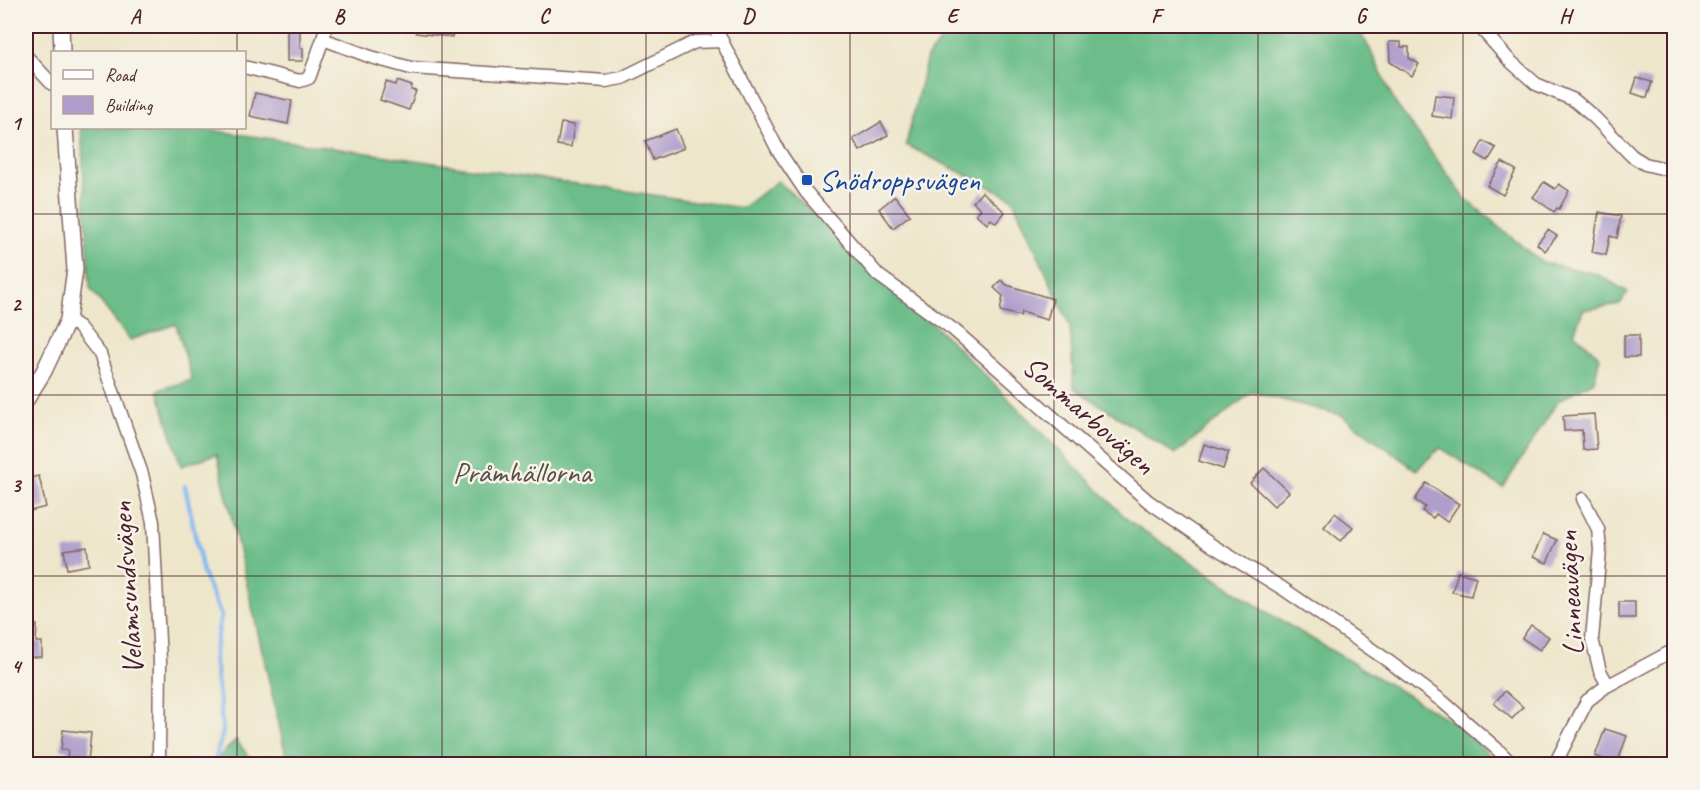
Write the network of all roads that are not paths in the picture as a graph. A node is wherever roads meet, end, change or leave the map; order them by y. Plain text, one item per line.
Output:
1 (61, 26) edge
2 (326, 26) edge
3 (714, 26) edge
4 (1479, 26) edge
5 (323, 39) junction
6 (722, 41) junction
7 (62, 51) edge
8 (26, 56) edge
9 (246, 68) edge
10 (51, 83) edge
11 (65, 129) edge
12 (1674, 171) edge
13 (68, 320) junction
14 (26, 400) edge
15 (1583, 499) dead end
16 (1674, 650) edge
17 (1608, 685) junction
18 (157, 765) edge
19 (1512, 765) edge
20 (1555, 765) edge

1 - 7 street
2 - 5 street
3 - 6 street, Sommarbovägen
4 - 12 street
5 - 6 street
5 - 9 street
6 - 19 street, Sommarbovägen
8 - 10 street
11 - 13 street
13 - 14 street
13 - 18 street, Velamsundsvägen
15 - 17 street, Linneavägen
16 - 17 street, Linneavägen
17 - 20 street, Linneavägen

